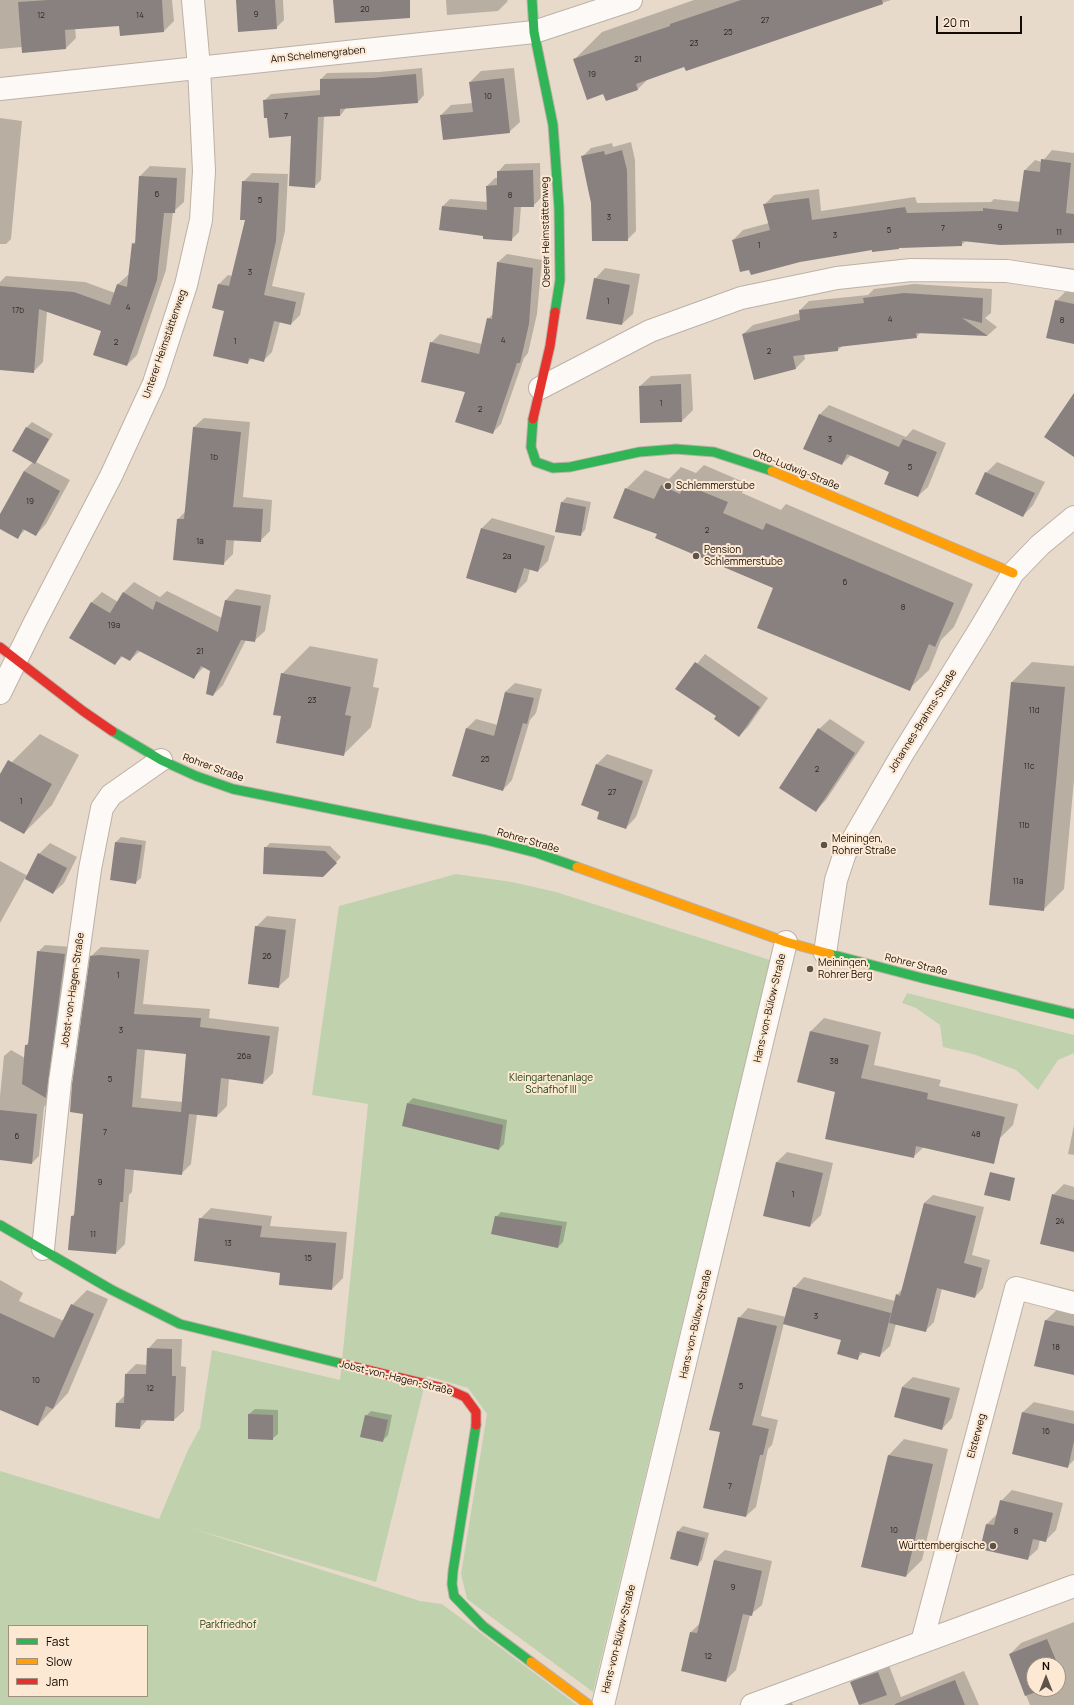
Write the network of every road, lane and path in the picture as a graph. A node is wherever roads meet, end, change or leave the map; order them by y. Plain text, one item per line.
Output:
1 (193, 0) edge
2 (532, 0) edge
3 (631, 0) edge
4 (534, 32) junction
5 (199, 67) junction
6 (0, 89) edge
7 (1074, 281) edge
8 (540, 388) junction
9 (536, 462) joint
10 (1074, 517) edge
11 (1013, 573) junction
12 (8, 654) edge
13 (0, 693) edge
14 (161, 760) junction
15 (786, 942) junction
16 (825, 953) junction
17 (1074, 1014) edge
18 (0, 1225) edge
19 (43, 1249) junction
20 (1074, 1303) edge
21 (1074, 1586) edge
22 (922, 1642) junction
23 (589, 1705) edge
24 (603, 1705) edge
25 (752, 1705) edge

1 - 5 street, Unterer Heimstättenweg
2 - 4 street, Oberer Heimstättenweg
3 - 4 street, Am Schelmengraben
4 - 5 street, Am Schelmengraben
4 - 8 street, Oberer Heimstättenweg
5 - 6 street, Am Schelmengraben
5 - 12 street, Unterer Heimstättenweg
7 - 8 street
8 - 9 street, Oberer Heimstättenweg
9 - 11 street, Otto-Ludwig-Straße
10 - 11 street, Johannes-Brahms-Straße
11 - 16 street, Johannes-Brahms-Straße
12 - 13 street, Unterer Heimstättenweg
12 - 14 street, Rohrer Straße
14 - 15 street, Rohrer Straße
14 - 19 street, Jobst-von-Hagen-Straße
15 - 16 street, Rohrer Straße
15 - 24 street, Hans-von-Bülow-Straße
16 - 17 street, Rohrer Straße
18 - 19 street, Jobst-von-Hagen-Straße
19 - 23 street, Jobst-von-Hagen-Straße
20 - 22 street, Elsterweg
21 - 22 street
22 - 25 street

